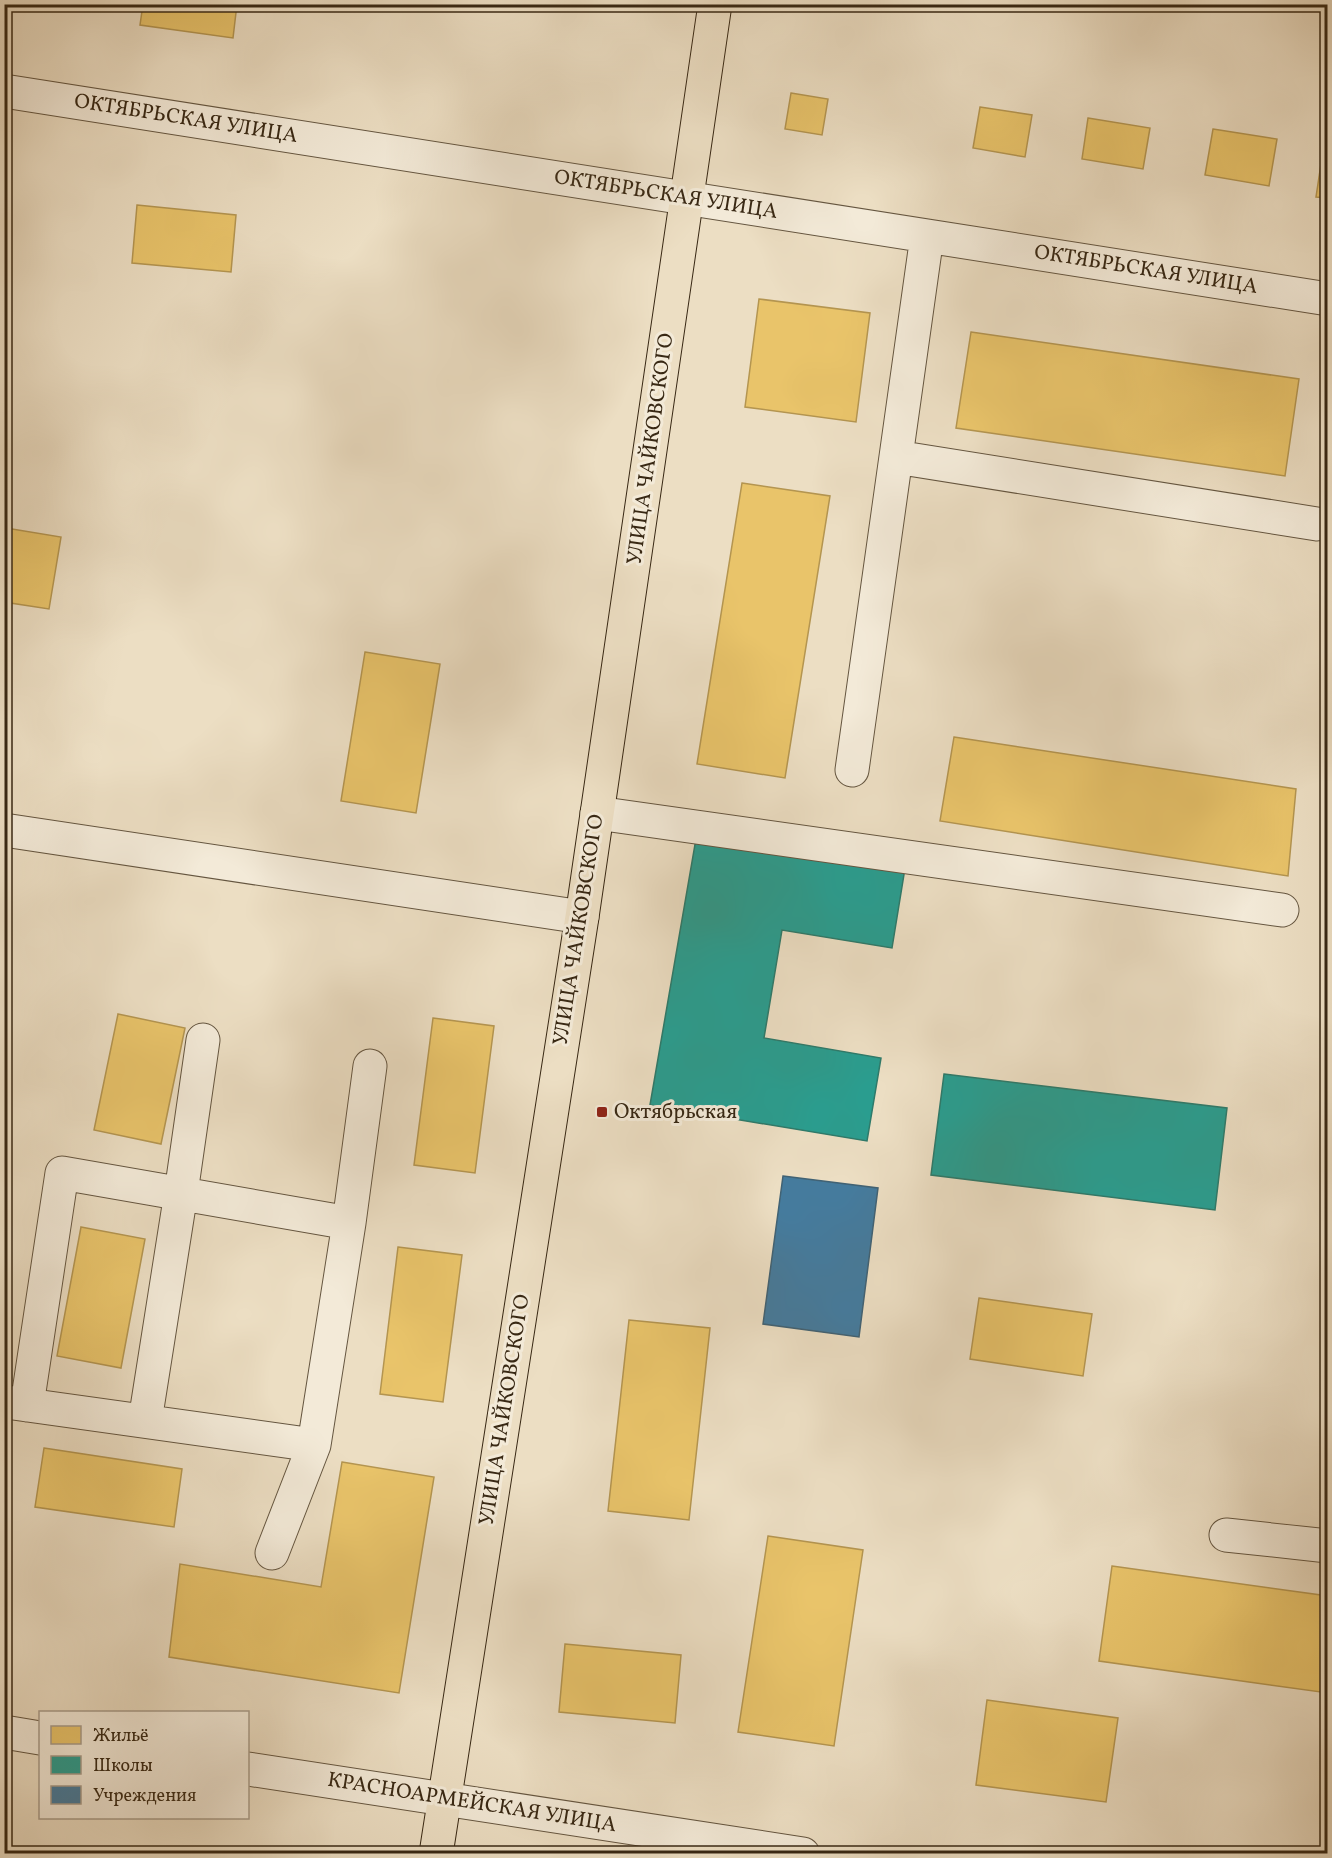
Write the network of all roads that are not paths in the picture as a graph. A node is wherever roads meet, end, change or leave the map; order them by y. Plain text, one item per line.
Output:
1 (715, 4) edge
2 (4, 91) edge
3 (688, 199) junction
4 (927, 236) junction
5 (1328, 299) edge
6 (896, 457) junction
7 (1317, 524) dead end
8 (852, 770) dead end
9 (597, 813) junction
10 (4, 830) edge
11 (1282, 910) dead end
12 (582, 917) junction
13 (203, 1040) dead end
14 (370, 1066) dead end
15 (181, 1193) junction
16 (349, 1223) junction
17 (16, 1403) edge
18 (145, 1421) junction
19 (314, 1445) junction
20 (1226, 1535) dead end
21 (1328, 1546) edge
22 (272, 1553) dead end
23 (4, 1732) edge
24 (39, 1738) edge
25 (249, 1769) edge
26 (446, 1798) junction
27 (436, 1854) edge
28 (803, 1854) edge

1 - 3 main road, УЛИЦА ЧАЙКОВСКОГО
2 - 3 street, ОКТЯБРЬСКАЯ УЛИЦА
3 - 4 street, ОКТЯБРЬСКАЯ УЛИЦА
3 - 9 main road, УЛИЦА ЧАЙКОВСКОГО
4 - 5 street, ОКТЯБРЬСКАЯ УЛИЦА
4 - 6 street
6 - 7 street
6 - 8 street
9 - 11 street
9 - 12 main road, УЛИЦА ЧАЙКОВСКОГО
10 - 12 street
12 - 26 main road, УЛИЦА ЧАЙКОВСКОГО
13 - 15 street
14 - 16 street
15 - 16 street
15 - 17 street
15 - 18 street
16 - 19 street
17 - 18 street
18 - 19 street
19 - 22 street
20 - 21 street
23 - 24 street
25 - 26 street, КРАСНОАРМЕЙСКАЯ УЛИЦА
26 - 27 main road, УЛИЦА ЧАЙКОВСКОГО
26 - 28 street, КРАСНОАРМЕЙСКАЯ УЛИЦА

